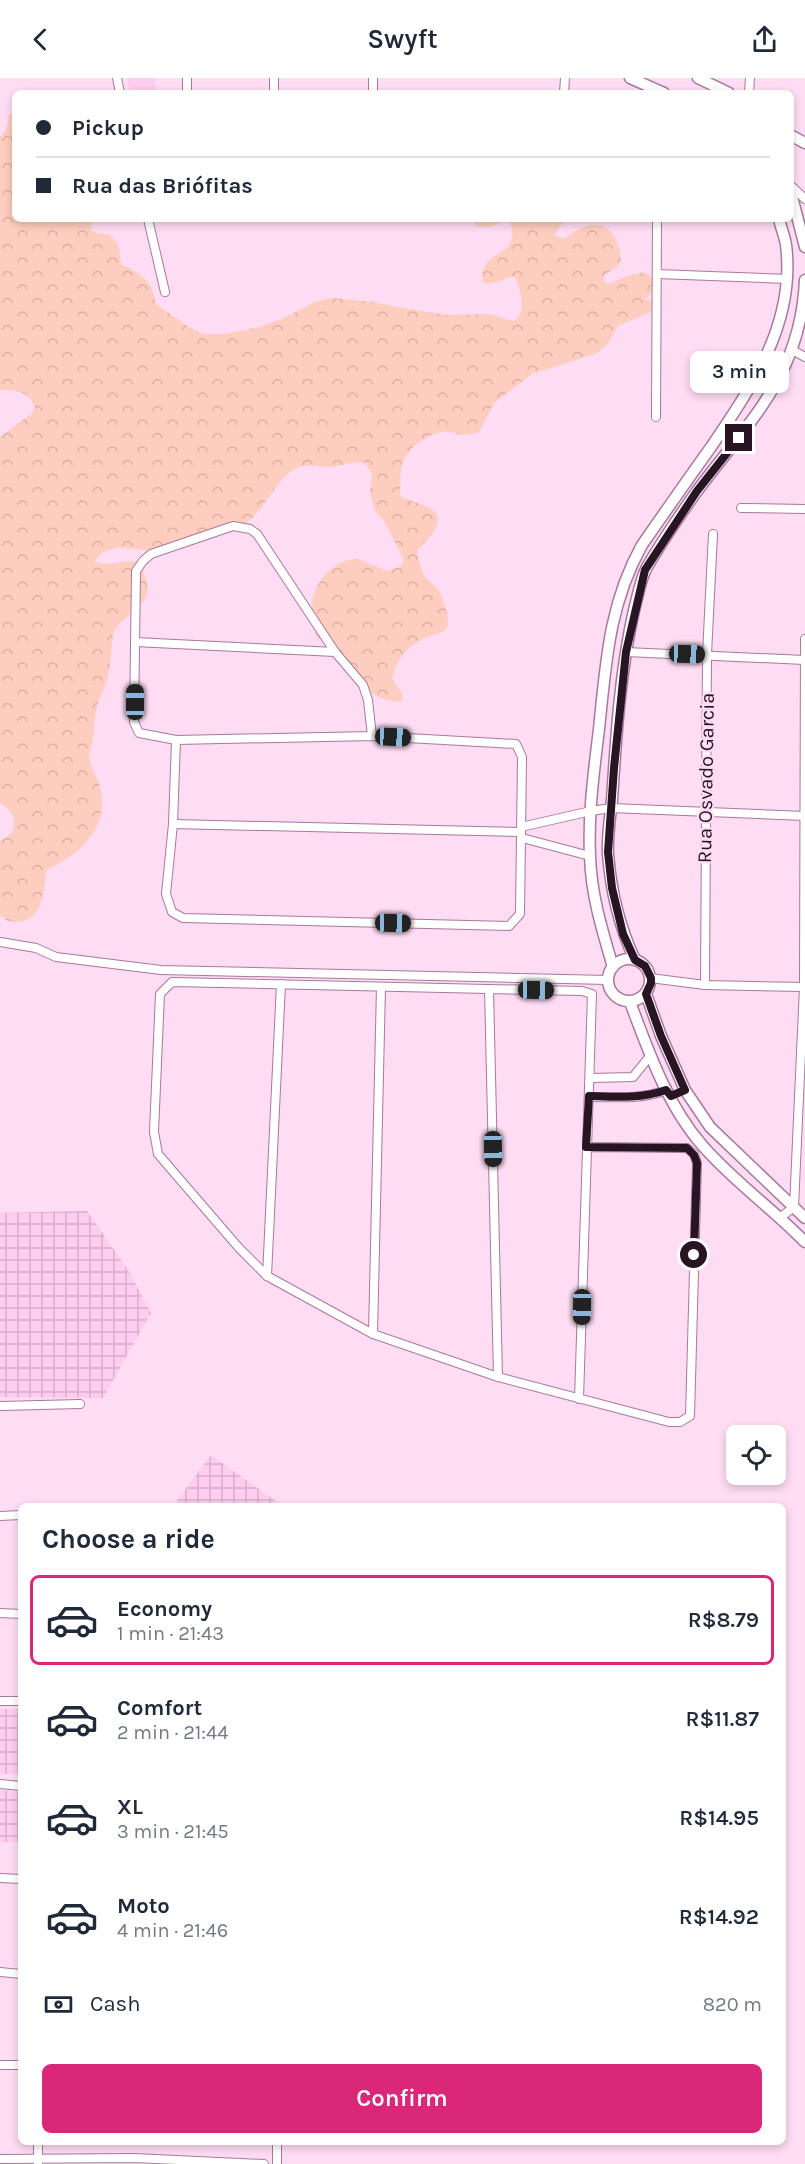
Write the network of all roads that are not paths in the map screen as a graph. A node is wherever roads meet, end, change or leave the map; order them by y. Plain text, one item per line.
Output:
1 (630, 78) edge
2 (698, 78) edge
3 (656, 90) edge
4 (723, 90) edge
5 (794, 203) edge
6 (149, 222) edge
7 (657, 222) edge
8 (780, 222) edge
9 (805, 247) edge
10 (657, 274) junction
11 (787, 279) junction
12 (805, 280) edge
13 (165, 292) dead end
14 (792, 350) junction
15 (805, 357) edge
16 (758, 374) junction
17 (776, 384) junction
18 (656, 417) dead end
19 (741, 508) dead end
20 (805, 509) edge
21 (713, 534) dead end
22 (805, 639) edge
23 (135, 642) junction
24 (335, 652) junction
25 (626, 652) junction
26 (707, 654) junction
27 (805, 660) edge
28 (372, 736) junction
29 (176, 740) junction
30 (611, 808) junction
31 (591, 811) junction
32 (705, 811) junction
33 (805, 816) edge
34 (173, 825) junction
35 (522, 833) junction
36 (590, 856) junction
37 (0, 942) edge
38 (635, 960) junction
39 (613, 967) junction
40 (651, 978) junction
41 (608, 980) junction
42 (281, 984) junction
43 (705, 985) junction
44 (381, 987) junction
45 (805, 987) edge
46 (489, 989) junction
47 (646, 994) junction
48 (630, 1002) junction
49 (650, 1056) junction
50 (591, 1078) junction
51 (685, 1090) junction
52 (668, 1093) junction
53 (589, 1096) junction
54 (586, 1147) junction
55 (801, 1164) edge
56 (794, 1207) junction
57 (781, 1217) junction
58 (805, 1218) edge
59 (805, 1242) edge
60 (267, 1276) junction
61 (373, 1334) junction
62 (498, 1377) junction
63 (579, 1399) junction
64 (80, 1404) dead end
65 (0, 1406) edge
66 (18, 1515) edge
67 (0, 1516) edge
68 (0, 1612) edge
69 (18, 1614) edge
70 (0, 1701) edge
71 (18, 1701) edge
72 (0, 1784) edge
73 (18, 1786) edge
74 (0, 1878) edge
75 (18, 1879) edge
76 (0, 1972) edge
77 (18, 1974) edge
78 (0, 2065) edge
79 (18, 2065) edge
80 (38, 2145) edge
81 (277, 2145) edge
82 (0, 2159) edge
83 (38, 2161) edge
84 (134, 2161) edge
85 (264, 2164) edge
86 (277, 2164) edge

1 - 3 street
2 - 4 street
5 - 9 street
6 - 13 street
7 - 10 street
8 - 11 street
10 - 11 street
10 - 18 street
11 - 16 street
12 - 14 street
14 - 15 street
14 - 17 street
16 - 17 street
16 - 31 street
17 - 25 street
19 - 20 street
21 - 26 street, Rua Osvado Garcia
22 - 27 street
23 - 24 street
23 - 24 street
23 - 29 street
24 - 28 street
25 - 26 street
25 - 30 street
26 - 27 street
26 - 32 street, Rua Osvado Garcia
27 - 33 street
28 - 29 street
28 - 35 street
29 - 34 street
30 - 31 street
30 - 32 street
30 - 38 street
31 - 35 street
31 - 36 street
32 - 33 street
32 - 43 street, Rua Osvado Garcia
33 - 45 street
34 - 35 street
34 - 35 street
35 - 36 street
36 - 39 street
37 - 41 street
38 - 39 street
38 - 40 street
39 - 41 street
40 - 43 street
40 - 47 street
41 - 48 street
42 - 44 street
42 - 60 street
42 - 60 street
43 - 45 street
44 - 46 street
44 - 61 street
45 - 55 street
46 - 50 street
46 - 62 street
47 - 48 street
47 - 51 street
48 - 49 street
49 - 50 street
49 - 52 street
50 - 53 street
51 - 52 street
51 - 56 street
52 - 53 street
52 - 57 street
53 - 54 street
54 - 63 street
54 - 63 street
55 - 56 street
56 - 57 street
56 - 58 street
57 - 59 street
60 - 61 street
61 - 62 street
62 - 63 street
64 - 65 street
66 - 67 street
68 - 69 street
70 - 71 street
72 - 73 street
74 - 75 street
76 - 77 street
78 - 79 street
80 - 83 street
81 - 86 street
82 - 83 street
83 - 84 street
84 - 85 street

